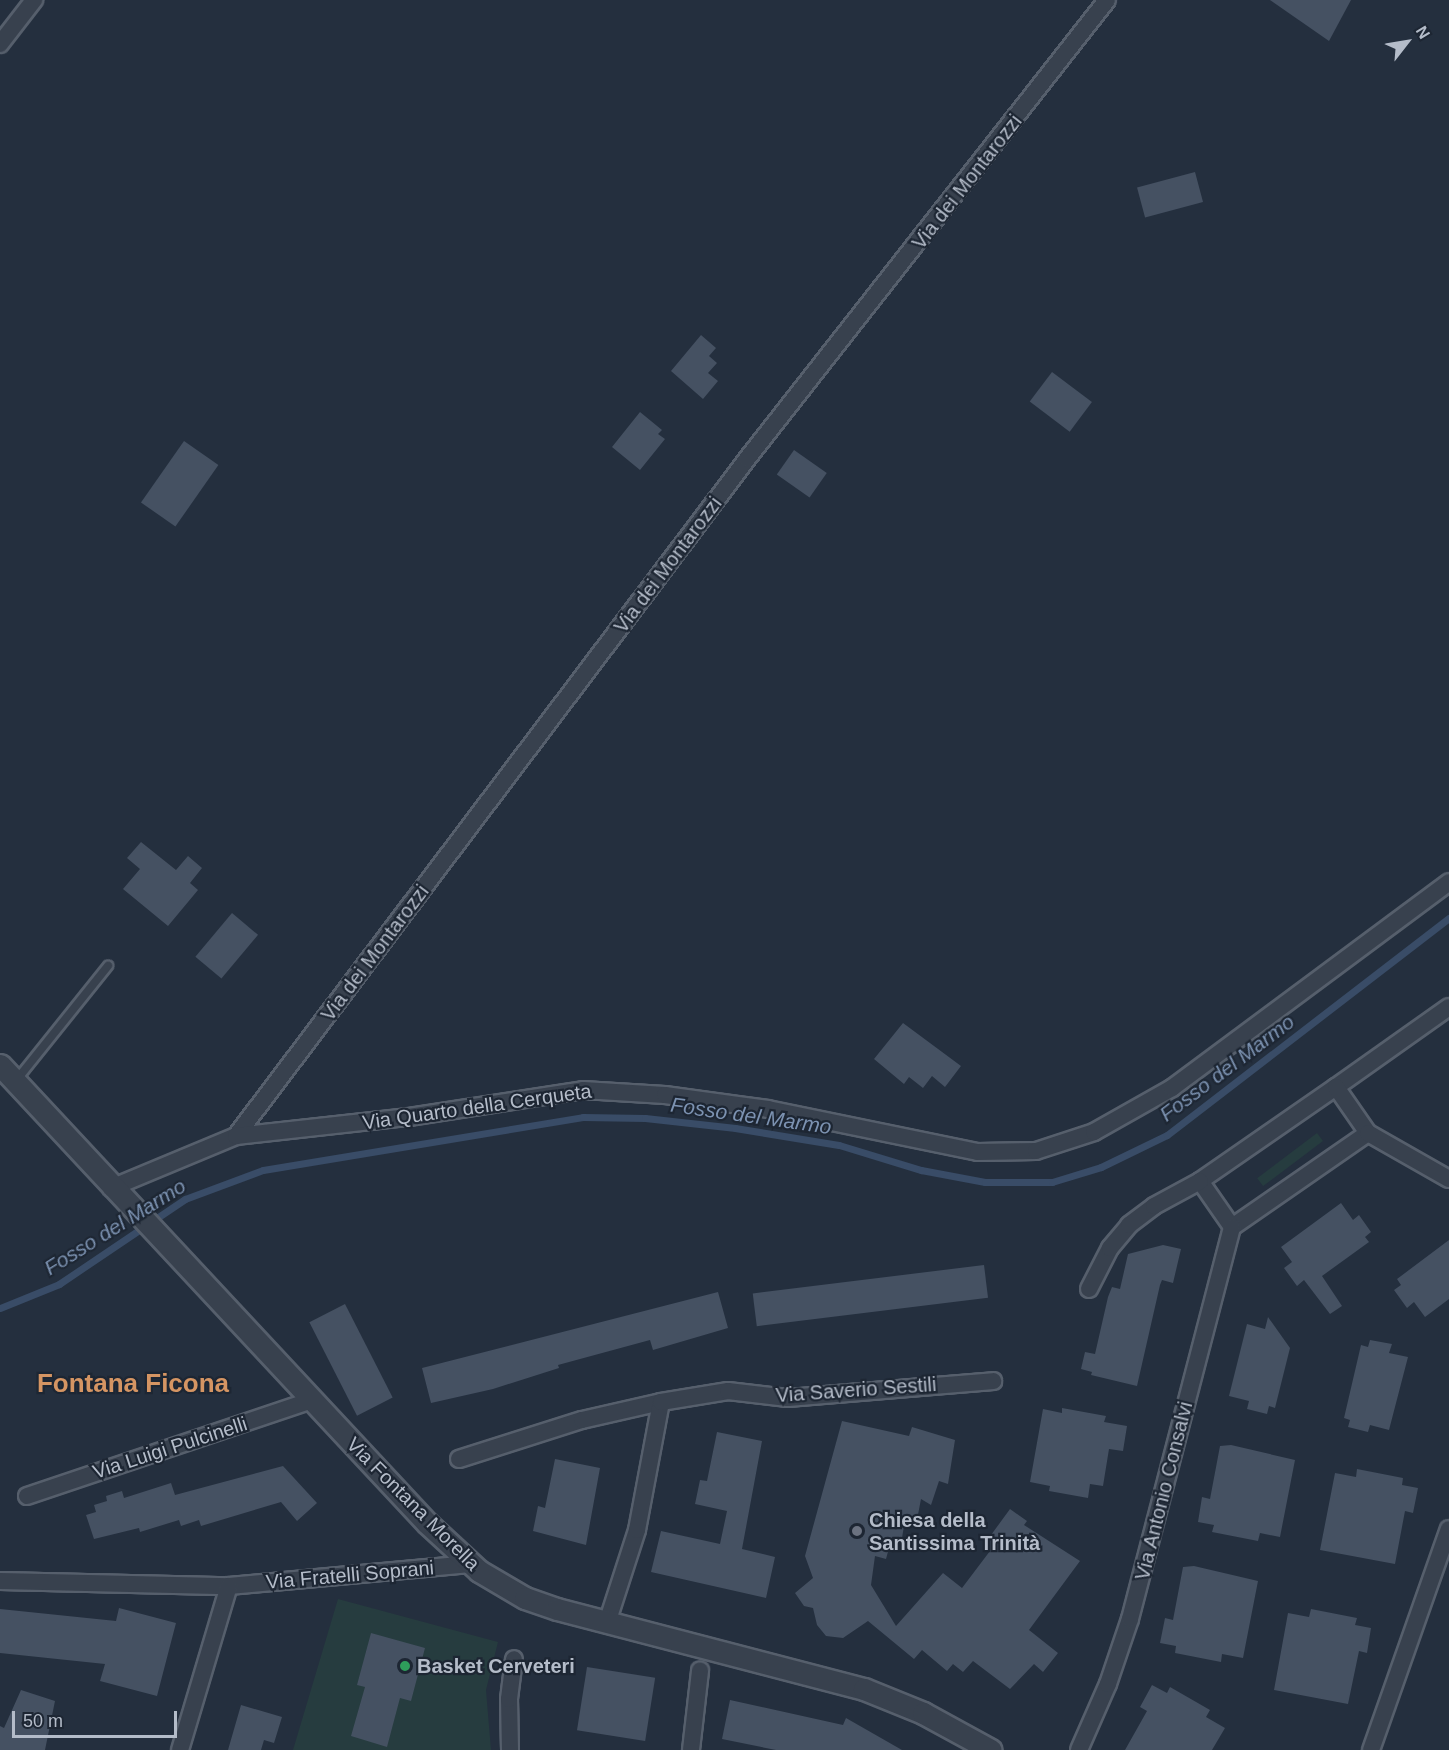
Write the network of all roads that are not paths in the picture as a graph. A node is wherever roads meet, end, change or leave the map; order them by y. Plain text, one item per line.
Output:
1 (34, 0) edge
2 (1107, 0) edge
3 (0, 44) edge
4 (1449, 882) edge
5 (108, 966) dead end
6 (1449, 1007) edge
7 (0, 1065) edge
8 (15, 1082) junction
9 (1336, 1086) junction
10 (1368, 1133) junction
11 (236, 1136) junction
12 (1449, 1179) edge
13 (1200, 1181) junction
14 (111, 1188) junction
15 (1232, 1227) junction
16 (1089, 1289) dead end
17 (993, 1381) dead end
18 (312, 1401) junction
19 (660, 1402) junction
20 (459, 1459) dead end
21 (27, 1496) dead end
22 (1449, 1529) edge
23 (470, 1564) junction
24 (0, 1581) edge
25 (229, 1586) junction
26 (607, 1623) junction
27 (514, 1659) dead end
28 (700, 1671) dead end
29 (180, 1750) edge
30 (510, 1750) edge
31 (691, 1750) edge
32 (991, 1750) edge
33 (1079, 1750) edge
34 (1371, 1750) edge

1 - 3 street
2 - 11 street, Via dei Montarozzi
4 - 11 street, Via Quarto della Cerqueta
5 - 8 lane
6 - 9 street
7 - 8 street, Via Fontana Morella
8 - 14 street, Via Fontana Morella
9 - 10 street
9 - 13 street
10 - 12 street
10 - 15 street
11 - 14 street, Via Quarto della Cerqueta
13 - 15 street
13 - 16 street
14 - 18 street, Via Fontana Morella
15 - 33 street, Via Antonio Consalvi
17 - 19 street, Via Saverio Sestili
18 - 21 street, Via Luigi Pulcinelli
18 - 23 street, Via Fontana Morella
19 - 20 street, Via Saverio Sestili
19 - 26 street
22 - 34 street
23 - 25 street, Via Fratelli Soprani
23 - 26 street, Via Fontana Morella
24 - 25 street, Via Fratelli Soprani
25 - 29 street
26 - 32 street, Via Fontana Morella
27 - 30 street
28 - 31 street

